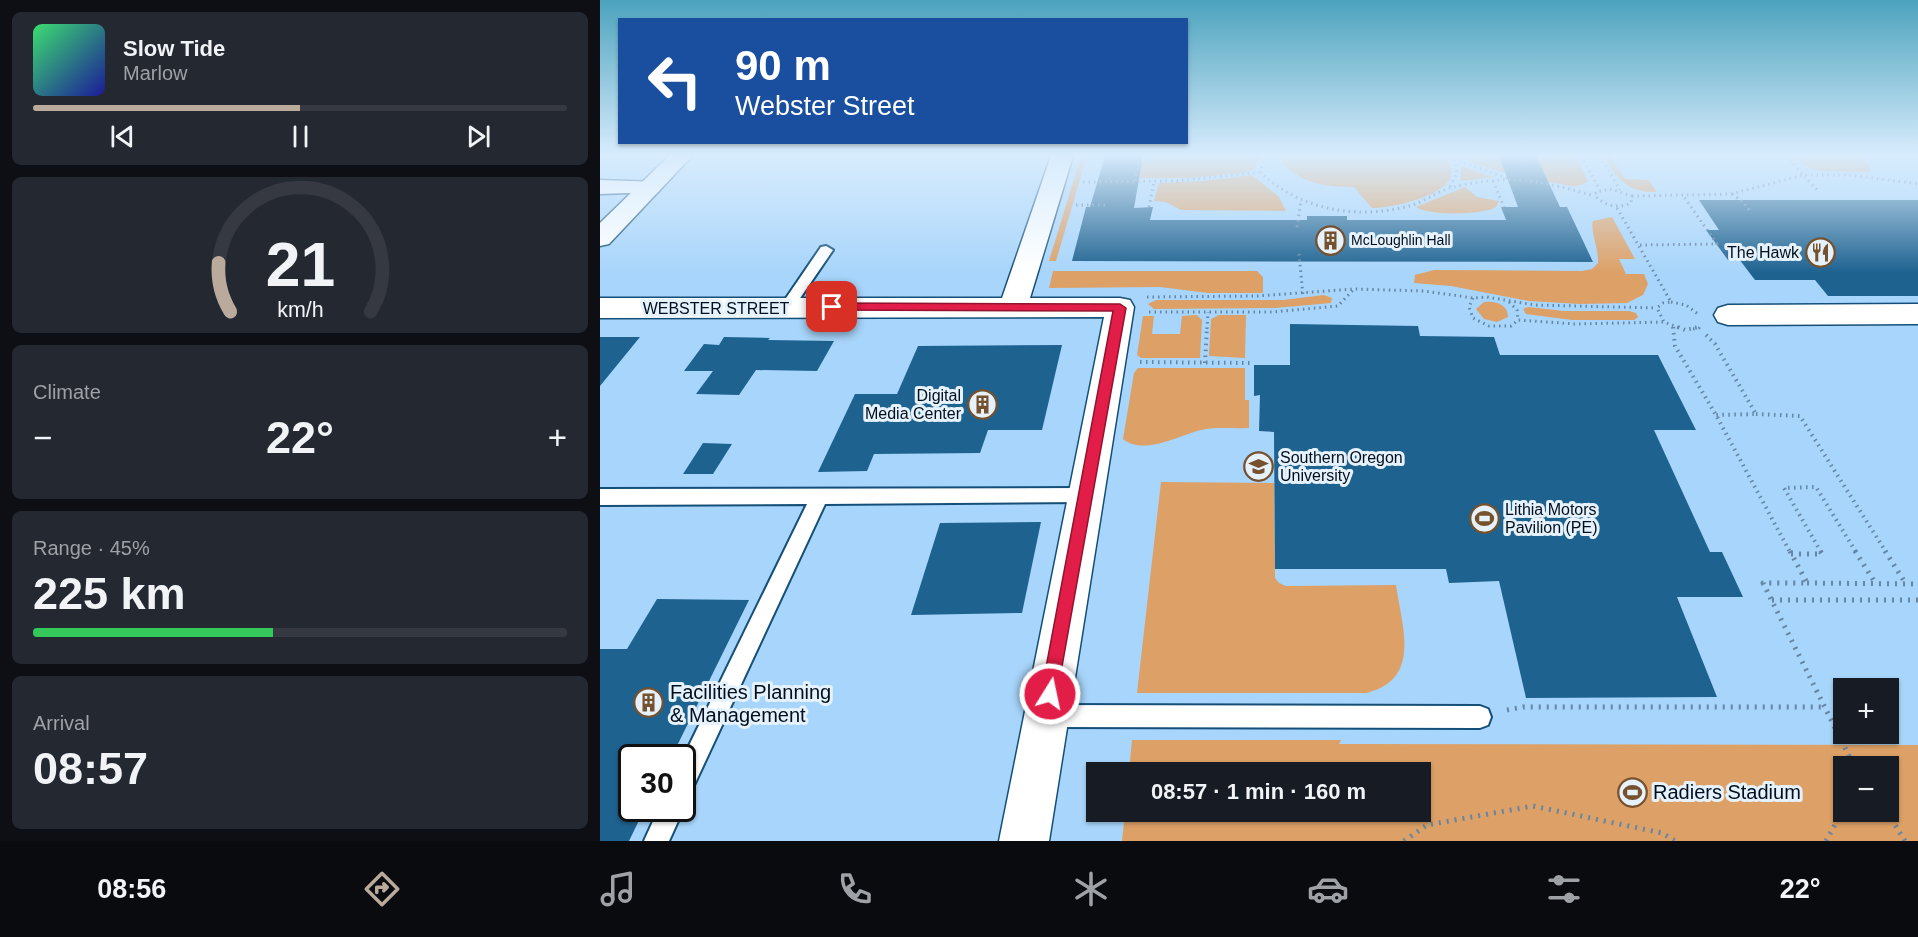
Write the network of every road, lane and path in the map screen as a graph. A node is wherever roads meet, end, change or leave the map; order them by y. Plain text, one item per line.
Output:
1 (642, 195) edge
2 (1049, 195) edge
3 (1151, 195) edge
4 (1287, 195) edge
5 (1436, 195) edge
6 (1499, 195) edge
7 (1591, 195) edge
8 (1711, 195) edge
9 (1733, 195) edge
10 (1595, 196) joint
11 (1632, 196) joint
12 (1684, 197) junction
13 (1301, 201) junction
14 (1076, 205) dead end
15 (1108, 205) dead end
16 (1149, 207) dead end
17 (1504, 207) dead end
18 (1617, 207) junction
19 (1751, 213) dead end
20 (1297, 227) dead end
21 (600, 238) edge
22 (1640, 244) junction
23 (826, 249) dead end
24 (1299, 254) dead end
25 (1354, 290) junction
26 (1303, 294) junction
27 (1473, 298) junction
28 (1509, 302) junction
29 (1671, 302) junction
30 (787, 307) junction
31 (1012, 307) junction
32 (600, 308) edge
33 (1657, 308) junction
34 (1129, 310) junction
35 (1208, 312) junction
36 (1918, 314) edge
37 (1728, 315) dead end
38 (1518, 320) junction
39 (1664, 322) junction
40 (1673, 327) junction
41 (1698, 328) junction
42 (1110, 362) junction
43 (1205, 363) junction
44 (1251, 363) dead end
45 (1756, 414) junction
46 (1716, 415) junction
47 (1085, 495) junction
48 (820, 496) junction
49 (600, 497) edge
50 (1791, 554) junction
51 (1807, 584) junction
52 (1876, 584) junction
53 (1906, 584) junction
54 (1918, 584) edge
55 (1772, 600) junction
56 (1918, 600) edge
57 (1824, 707) junction
58 (1046, 716) junction
59 (1480, 717) joint
60 (1849, 756) edge
61 (696, 757) edge
62 (665, 822) edge
63 (1836, 822) edge
64 (1893, 822) edge
65 (656, 841) edge
66 (1024, 841) edge
67 (1404, 841) edge
68 (1676, 841) edge
69 (1826, 841) edge
70 (1905, 841) edge

1 - 21 street
2 - 31 street
3 - 16 path
4 - 13 path
5 - 13 path
6 - 17 path
7 - 10 path
8 - 12 path
9 - 19 path
10 - 18 path
11 - 12 path
11 - 18 path
12 - 22 path
13 - 20 path
14 - 15 path
18 - 22 path
22 - 29 path
23 - 30 lane
24 - 26 path
25 - 26 path
25 - 27 path
25 - 35 path
26 - 34 path
27 - 28 path
27 - 38 path
28 - 33 path
28 - 38 path
29 - 33 path
29 - 41 path
30 - 31 street, WEBSTER STREET
30 - 32 street, WEBSTER STREET
31 - 34 street, WEBSTER STREET
33 - 39 path
34 - 35 path
34 - 42 street
35 - 43 path
36 - 37 street
38 - 39 path
39 - 40 path
40 - 41 path
40 - 46 path
41 - 45 path
42 - 43 path
42 - 47 street
43 - 44 path
45 - 46 path
45 - 53 path
46 - 50 path
47 - 48 lane
47 - 58 street
48 - 49 lane
48 - 61 lane
50 - 51 path
50 - 52 path
51 - 52 path
51 - 55 path
52 - 53 path
53 - 54 path
55 - 56 path
55 - 57 path
57 - 59 path
57 - 60 path
58 - 59 lane
58 - 66 street
62 - 65 lane
63 - 69 path
64 - 70 path
67 - 68 path

